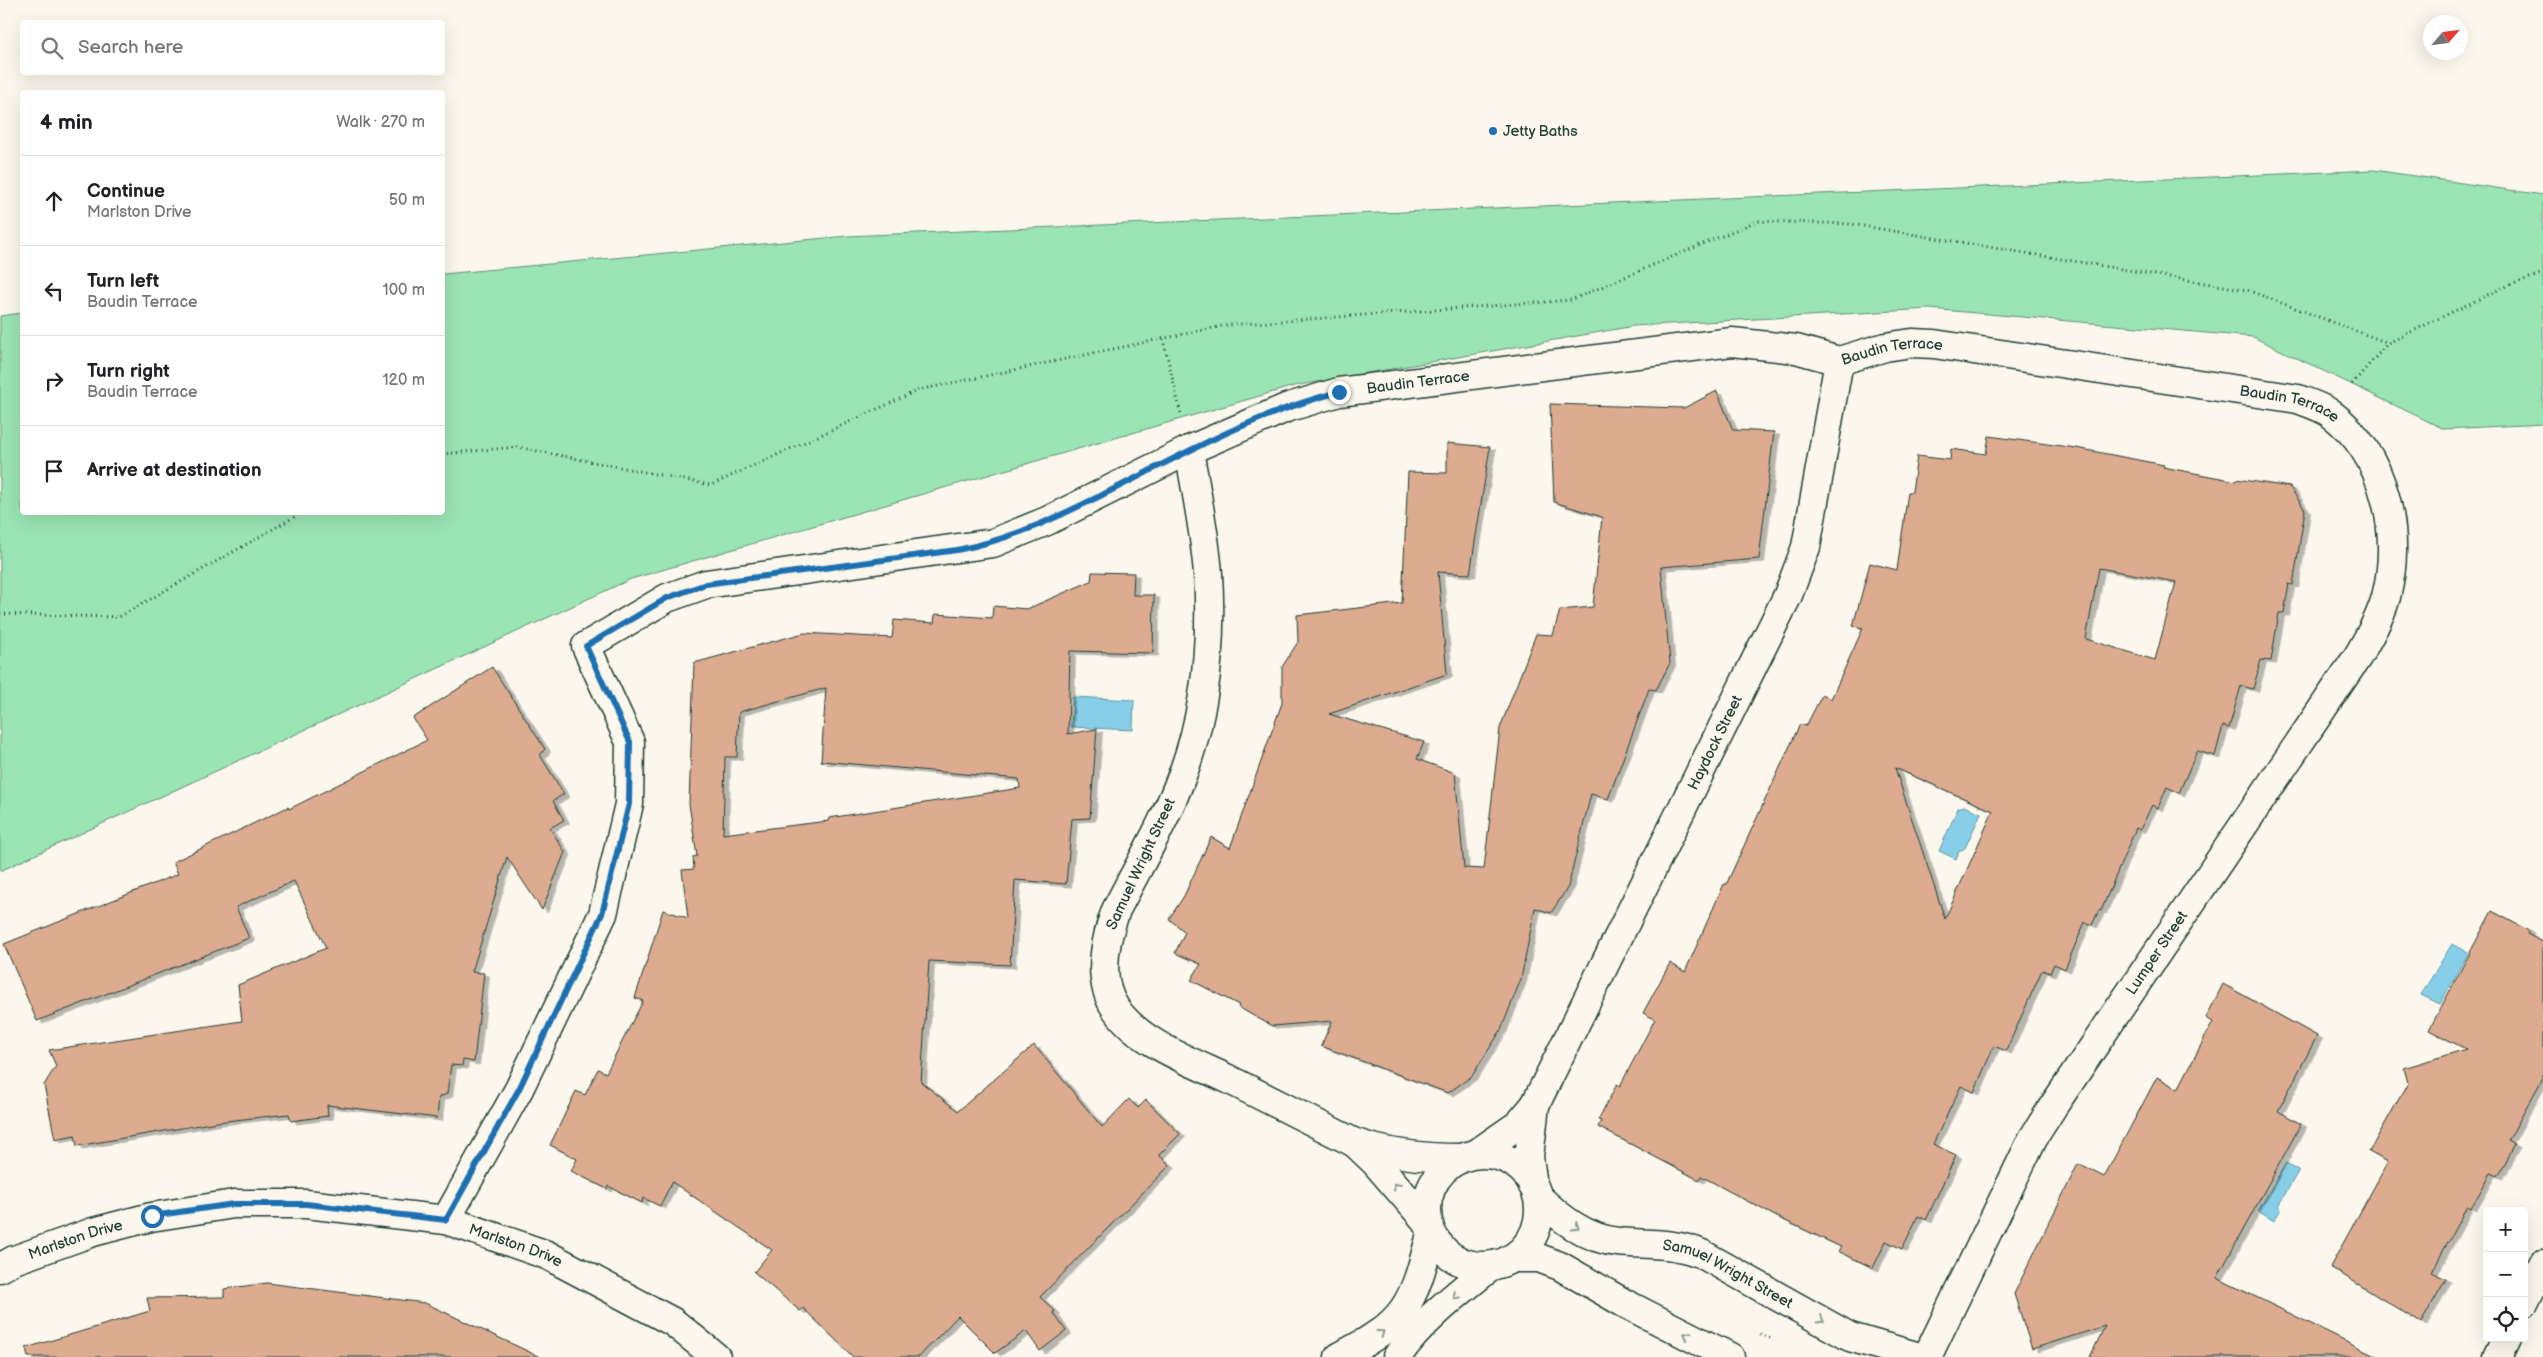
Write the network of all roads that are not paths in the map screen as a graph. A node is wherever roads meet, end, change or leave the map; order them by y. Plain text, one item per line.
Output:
1 (1839, 361) junction
2 (1189, 450) junction
3 (2392, 554) joint
4 (1535, 1105) junction
5 (1353, 1142) junction
6 (1468, 1156) junction
7 (1535, 1192) junction
8 (446, 1220) junction
9 (1430, 1228) junction
10 (1503, 1261) junction
11 (2543, 1264) edge
12 (0, 1268) edge
13 (2526, 1297) edge
14 (2505, 1342) edge
15 (716, 1357) edge
16 (1339, 1357) edge
17 (1398, 1357) edge
18 (1730, 1357) edge
19 (1919, 1357) edge
20 (1927, 1357) edge
21 (2498, 1357) edge

1 - 2 street, Baudin Terrace
1 - 3 street, Baudin Terrace
1 - 4 street, Haydock Street
2 - 5 street, Samuel Wright Street
2 - 8 street, Baudin Terrace
3 - 20 street, Lumper Street
4 - 6 street, Haydock Street
4 - 7 street, Haydock Street
5 - 6 street, Samuel Wright Street
9 -> 5 street, Samuel Wright Street
6 - 7 street
6 - 9 street
7 - 10 street
7 -> 19 street, Samuel Wright Street
8 - 12 street, Marlston Drive
8 - 15 street, Marlston Drive
9 - 10 street
16 -> 9 street
10 -> 17 street
18 -> 10 street
11 - 13 street
14 - 21 street

